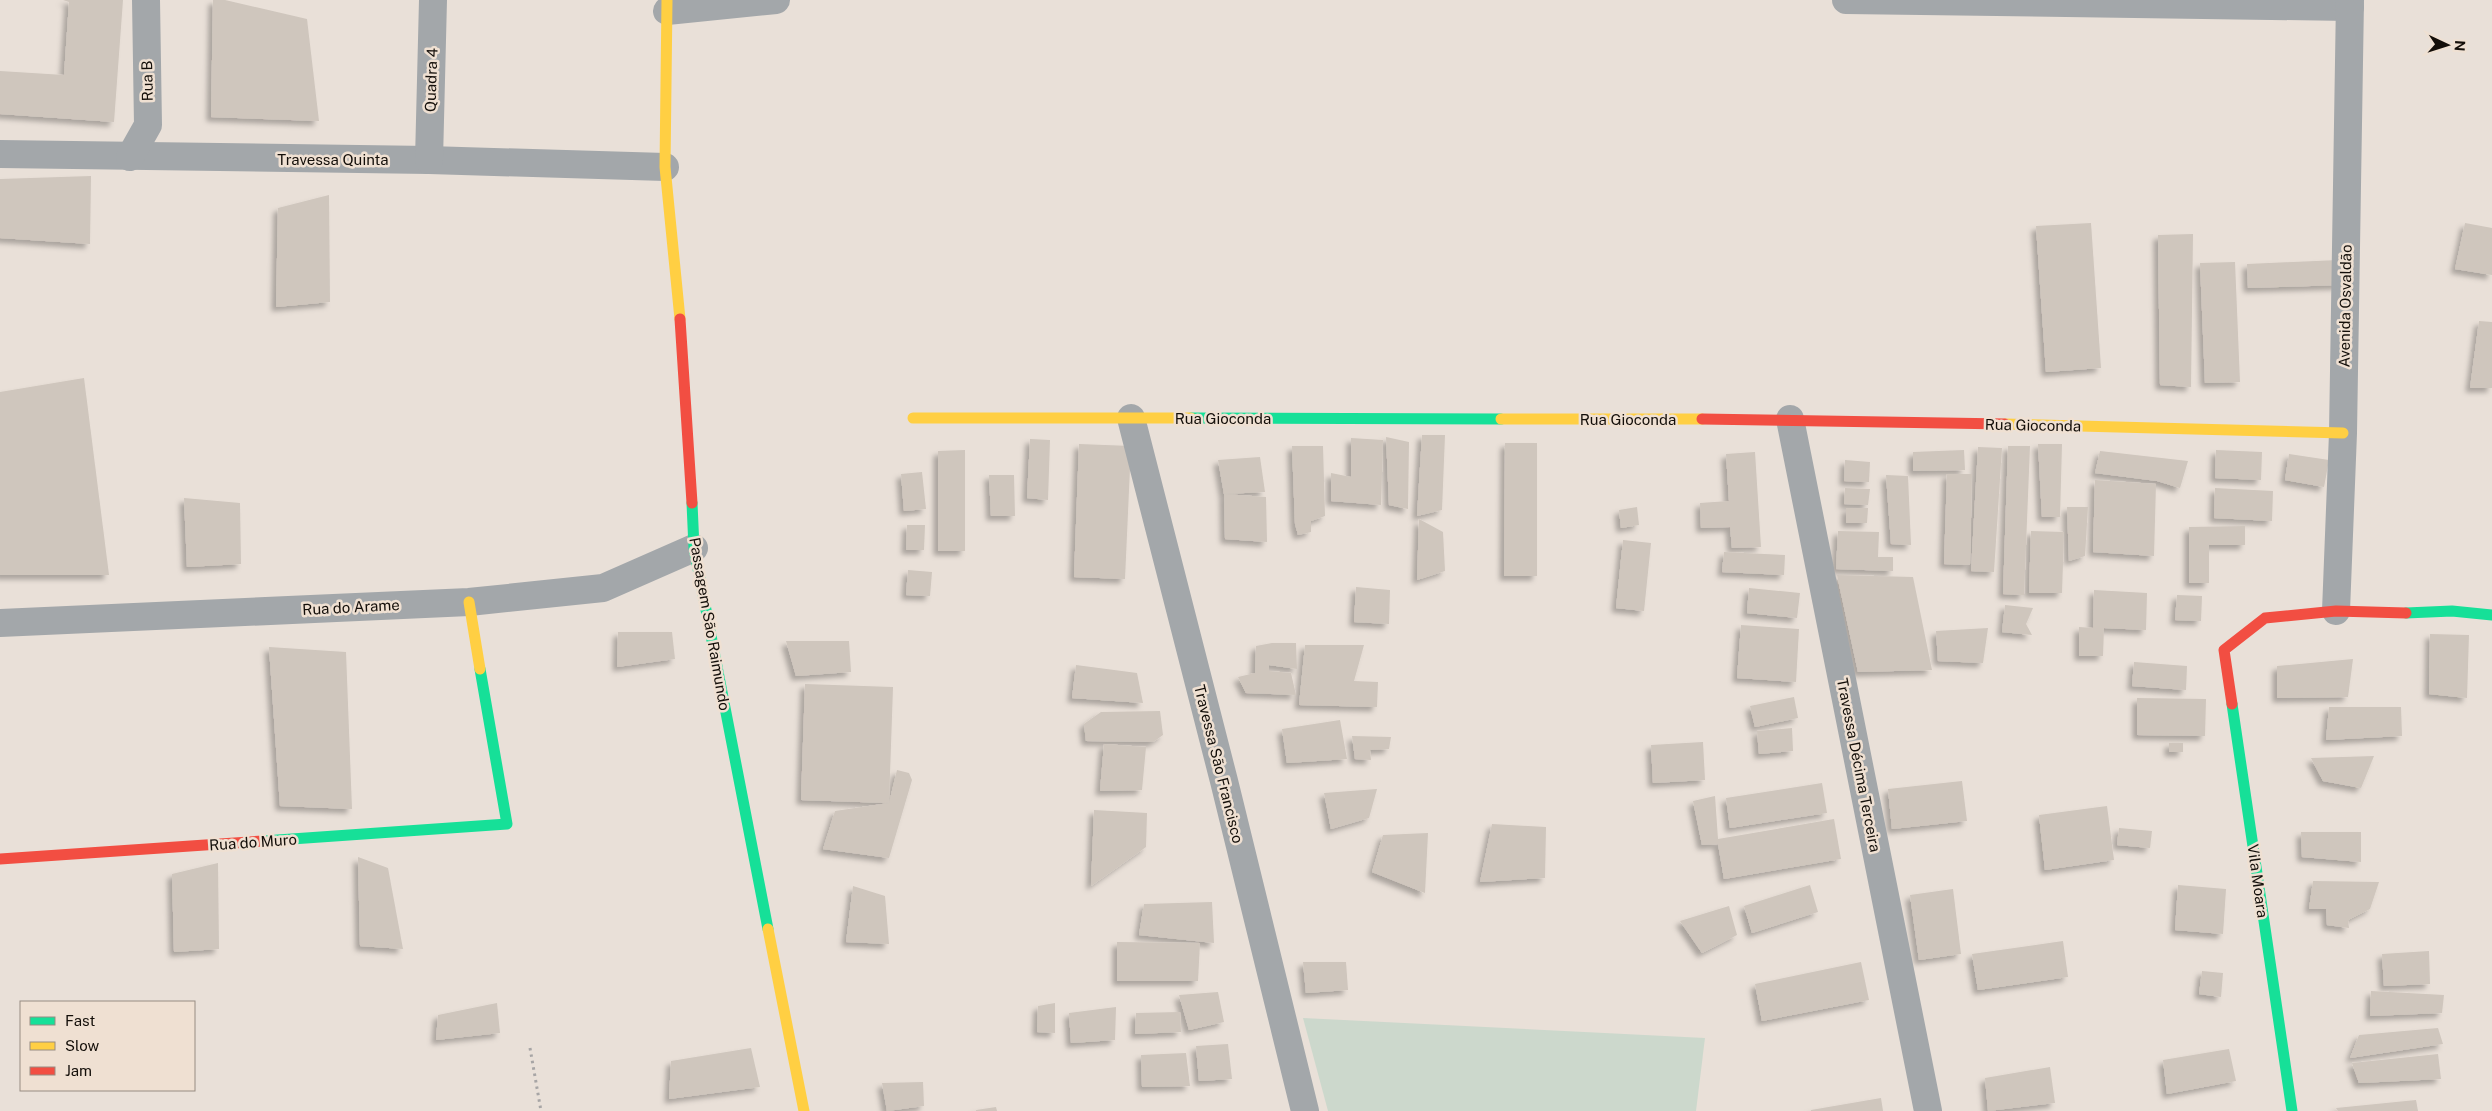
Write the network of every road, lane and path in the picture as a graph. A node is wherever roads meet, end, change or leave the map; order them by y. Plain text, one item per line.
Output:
1 (146, 0) edge
2 (433, 0) edge
3 (776, 0) edge
4 (1846, 0) edge
5 (2350, 4) edge
6 (667, 5) edge
7 (0, 154) edge
8 (130, 157) junction
9 (429, 160) junction
10 (665, 167) junction
11 (913, 418) dead end
12 (1131, 418) junction
13 (1790, 419) junction
14 (2343, 433) junction
15 (694, 548) junction
16 (469, 602) junction
17 (2336, 611) junction
18 (2492, 615) edge
19 (0, 623) edge
20 (0, 859) edge
21 (530, 1048) dead end
22 (541, 1111) edge
23 (804, 1111) edge
24 (1305, 1111) edge
25 (1928, 1111) edge
26 (2292, 1111) edge

1 - 8 street, Rua B
2 - 9 street, Quadra 4
3 - 6 street
4 - 5 street
5 - 14 street, Avenida Osvaldão
6 - 10 street, Passagem São Raimundo
7 - 8 street, Travessa Quinta
8 - 9 street, Travessa Quinta
9 - 10 street, Travessa Quinta
10 - 15 street, Passagem São Raimundo
11 - 12 street, Rua Gioconda
12 - 13 street, Rua Gioconda
12 - 24 street, Travessa São Francisco
13 - 14 street, Rua Gioconda
13 - 25 street, Travessa Décima Terceira
14 - 17 street, Avenida Osvaldão
15 - 16 street, Rua do Arame
15 - 23 street, Passagem São Raimundo
16 - 19 street, Rua do Arame
16 - 20 street, Rua do Muro
17 - 18 street
17 - 26 street, Vila Moara
21 - 22 path

